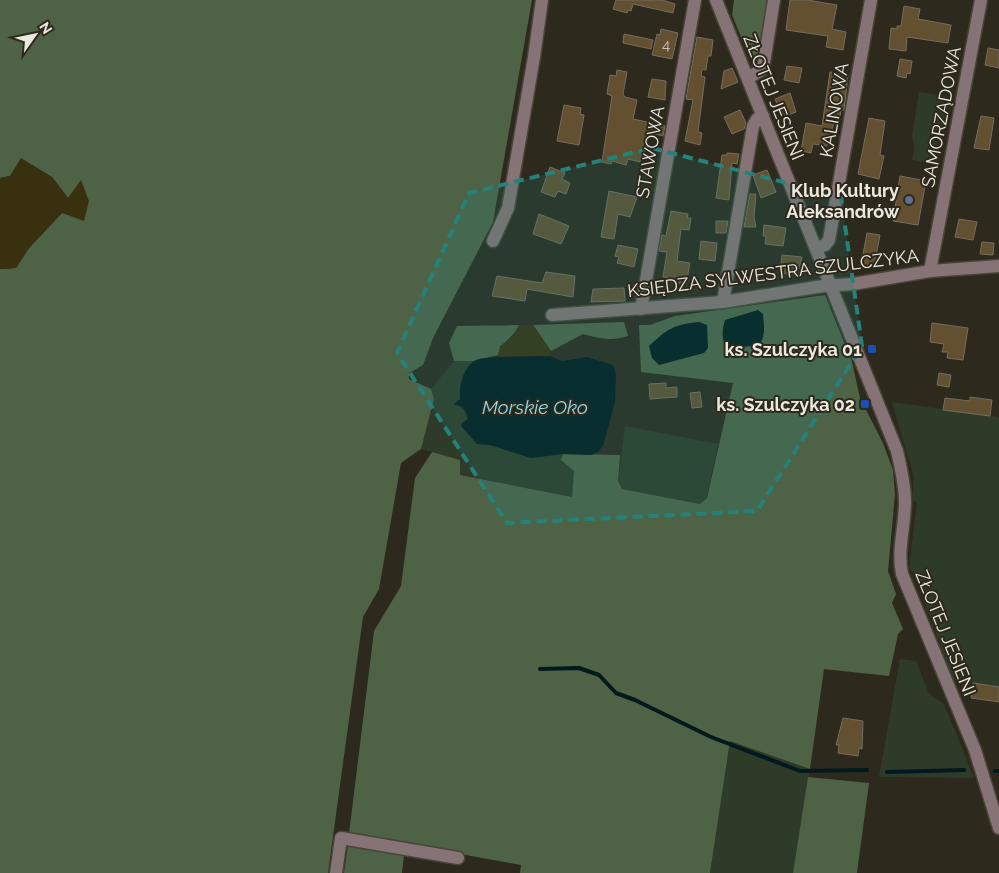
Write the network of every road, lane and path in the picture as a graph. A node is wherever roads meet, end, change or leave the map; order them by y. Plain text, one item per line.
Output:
1 (542, 0) edge
2 (695, 0) edge
3 (716, 0) edge
4 (774, 0) edge
5 (870, 0) edge
6 (981, 0) edge
7 (748, 78) junction
8 (763, 116) junction
9 (493, 241) dead end
10 (816, 248) junction
11 (999, 266) edge
12 (930, 271) junction
13 (830, 285) junction
14 (723, 302) junction
15 (641, 309) junction
16 (552, 315) dead end
17 (999, 828) edge
18 (458, 858) dead end
19 (336, 873) edge

1 - 9 street
2 - 15 street, STAWOWA
3 - 7 street, ZŁOTEJ JESIENI
4 - 7 street
5 - 10 street, KALINOWA
6 - 12 street, SAMORZĄDOWA
7 - 8 street, ZŁOTEJ JESIENI
8 - 10 street, ZŁOTEJ JESIENI
8 - 14 street
10 - 13 street, ZŁOTEJ JESIENI
11 - 12 street, KSIĘDZA SYLWESTRA SZULCZYKA
12 - 13 street, KSIĘDZA SYLWESTRA SZULCZYKA
13 - 14 street, KSIĘDZA SYLWESTRA SZULCZYKA
13 - 17 street, ZŁOTEJ JESIENI
14 - 15 street, KSIĘDZA SYLWESTRA SZULCZYKA
15 - 16 street, KSIĘDZA SYLWESTRA SZULCZYKA
18 - 19 street

